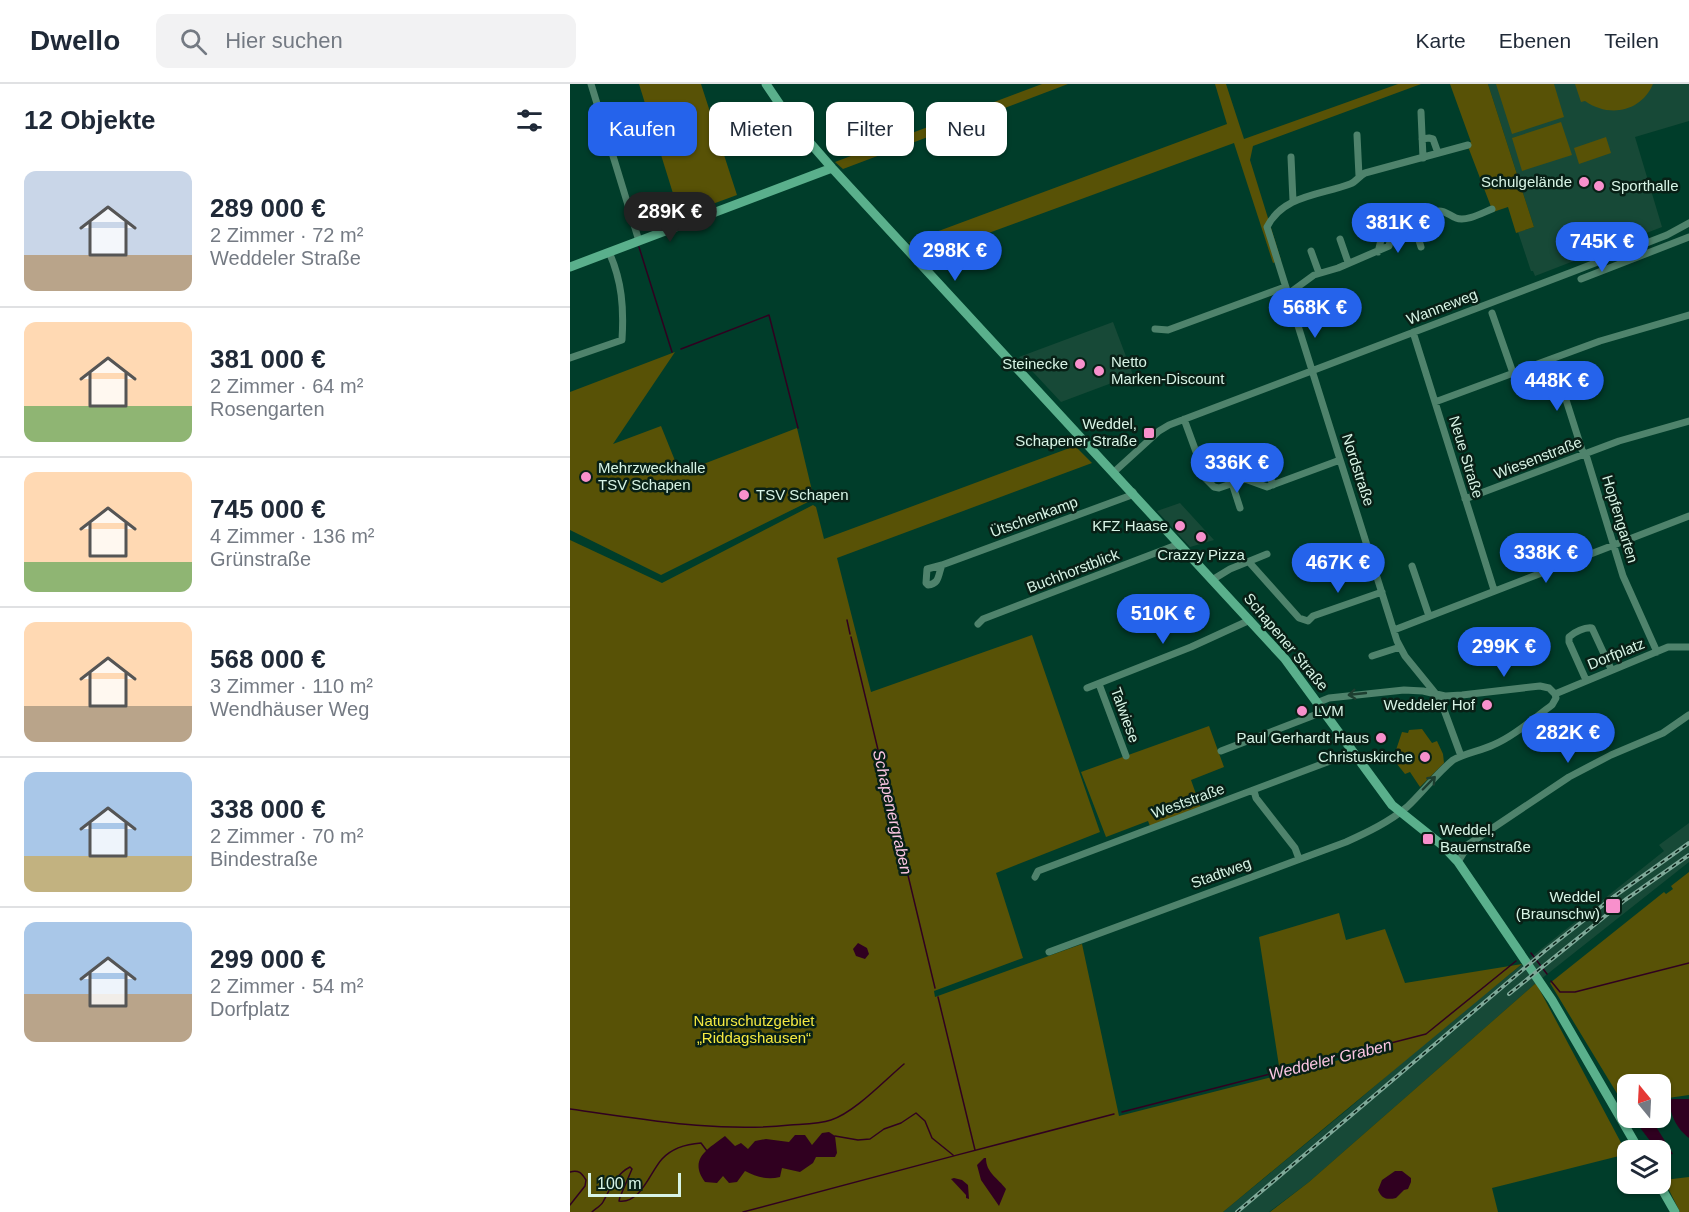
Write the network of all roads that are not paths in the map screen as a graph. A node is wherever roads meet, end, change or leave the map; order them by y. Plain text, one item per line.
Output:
1 (591, 84) edge
2 (766, 84) edge
3 (1421, 112) dead end
4 (1357, 135) dead end
5 (1422, 139) junction
6 (1468, 145) dead end
7 (1437, 153) junction
8 (1291, 158) dead end
9 (1423, 158) junction
10 (832, 168) junction
11 (1359, 176) junction
12 (1293, 201) junction
13 (1492, 209) dead end
14 (1413, 221) junction
15 (1689, 223) edge
16 (1393, 229) junction
17 (1367, 230) dead end
18 (1383, 232) junction
19 (1689, 237) edge
20 (1340, 239) dead end
21 (639, 241) junction
22 (1421, 247) dead end
23 (1311, 251) dead end
24 (609, 252) junction
25 (1378, 252) junction
26 (1348, 262) junction
27 (570, 267) edge
28 (1319, 273) junction
29 (1581, 279) dead end
30 (1287, 290) junction
31 (1492, 313) dead end
32 (1689, 315) edge
33 (1155, 330) dead end
34 (1413, 332) junction
35 (570, 358) edge
36 (1553, 359) junction
37 (1312, 371) junction
38 (1513, 373) junction
39 (1435, 402) junction
40 (1184, 419) junction
41 (1689, 421) edge
42 (1259, 448) dead end
43 (1585, 455) junction
44 (1340, 460) junction
45 (1114, 472) junction
46 (1232, 483) junction
47 (1273, 485) junction
48 (1133, 492) junction
49 (1466, 499) junction
50 (1240, 508) dead end
51 (1689, 516) edge
52 (1179, 544) junction
53 (1614, 545) junction
54 (1267, 554) dead end
55 (1249, 562) junction
56 (942, 565) dead end
57 (1412, 566) dead end
58 (1212, 579) junction
59 (1494, 590) junction
60 (1382, 592) junction
61 (1429, 616) junction
62 (1250, 620) junction
63 (978, 624) dead end
64 (1394, 630) junction
65 (1689, 646) edge
66 (1400, 647) junction
67 (1657, 652) junction
68 (1372, 656) dead end
69 (1611, 669) junction
70 (1586, 680) junction
71 (1099, 684) junction
72 (1087, 688) dead end
73 (1436, 694) junction
74 (1555, 694) junction
75 (1318, 702) junction
76 (1325, 711) junction
77 (1689, 715) edge
78 (1221, 751) dead end
79 (1354, 752) junction
80 (1125, 756) dead end
81 (1461, 756) junction
82 (1254, 791) junction
83 (1400, 812) junction
84 (1468, 844) junction
85 (1450, 853) junction
86 (1299, 859) junction
87 (1458, 862) junction
88 (1035, 877) dead end
89 (1048, 952) dead end
90 (1633, 1140) edge
91 (1665, 1194) edge
92 (1675, 1212) edge

1 - 21 street
2 - 10 street, Schapener Straße
3 - 5 street
4 - 11 street
5 - 7 street
5 - 9 street
6 - 7 street
7 - 9 street
8 - 12 street
9 - 11 street
10 - 21 street
10 - 45 street, Schapener Straße
11 - 12 street
12 - 30 street, Nordstraße
13 - 14 street
14 - 16 street
14 - 22 street
15 - 34 street, Wanneweg
16 - 18 street
16 - 25 street
17 - 18 street
18 - 25 street
19 - 29 street
20 - 26 street
21 - 24 street
23 - 28 street
24 - 27 street
24 - 35 street
25 - 26 street
26 - 28 street
28 - 30 street
30 - 33 street
30 - 37 street, Nordstraße
31 - 38 street
32 - 36 street
34 - 37 street, Wanneweg
34 - 39 street, Neue Straße
36 - 38 street
36 - 43 street, Hopfengarten
37 - 40 street, Wanneweg
37 - 44 street, Nordstraße
38 - 39 street
39 - 49 street, Neue Straße
40 - 45 street, Wanneweg
40 - 46 street
41 - 43 street, Wiesenstraße
42 - 47 street
43 - 49 street, Wiesenstraße
43 - 53 street, Hopfengarten
44 - 47 street
44 - 60 street, Nordstraße
45 - 48 street, Schapener Straße
46 - 47 street
46 - 50 street
48 - 52 street, Schapener Straße
48 - 56 street, Ütschenkamp
49 - 59 street, Neue Straße
51 - 53 street
52 - 58 street, Schapener Straße
52 - 63 street, Buchhorstblick
53 - 59 street
53 - 67 street, Hopfengarten
54 - 55 street
55 - 58 street
55 - 60 street
57 - 61 street
58 - 62 street, Schapener Straße
59 - 61 street
60 - 64 street, Nordstraße
61 - 64 street
62 - 71 street, Talwiese
62 - 75 street, Schapener Straße
64 - 66 street, Nordstraße
65 - 67 street, Dorfplatz
66 - 68 street
66 - 73 street, Nordstraße
67 - 69 street, Dorfplatz
69 - 70 street, Dorfplatz
69 - 70 street
70 - 74 street, Dorfplatz
71 - 72 street, Talwiese
71 - 80 street, Talwiese
73 - 74 street
73 -> 75 street
73 - 81 street, Nordstraße
74 - 81 street, Dorfplatz
75 - 76 street, Schapener Straße
76 - 78 street
76 - 79 street, Schapener Straße
77 - 84 street
79 - 82 street, Weststraße
79 - 83 street, Schapener Straße
83 -> 81 street, Dorfplatz
82 - 86 street
82 - 88 street, Weststraße
83 - 85 street, Schapener Straße
83 - 86 street, Stadtweg
84 - 85 street
84 - 87 street
85 - 87 street, Schapener Straße
86 - 89 street, Stadtweg
87 - 90 street, Schapener Straße
91 - 92 street

